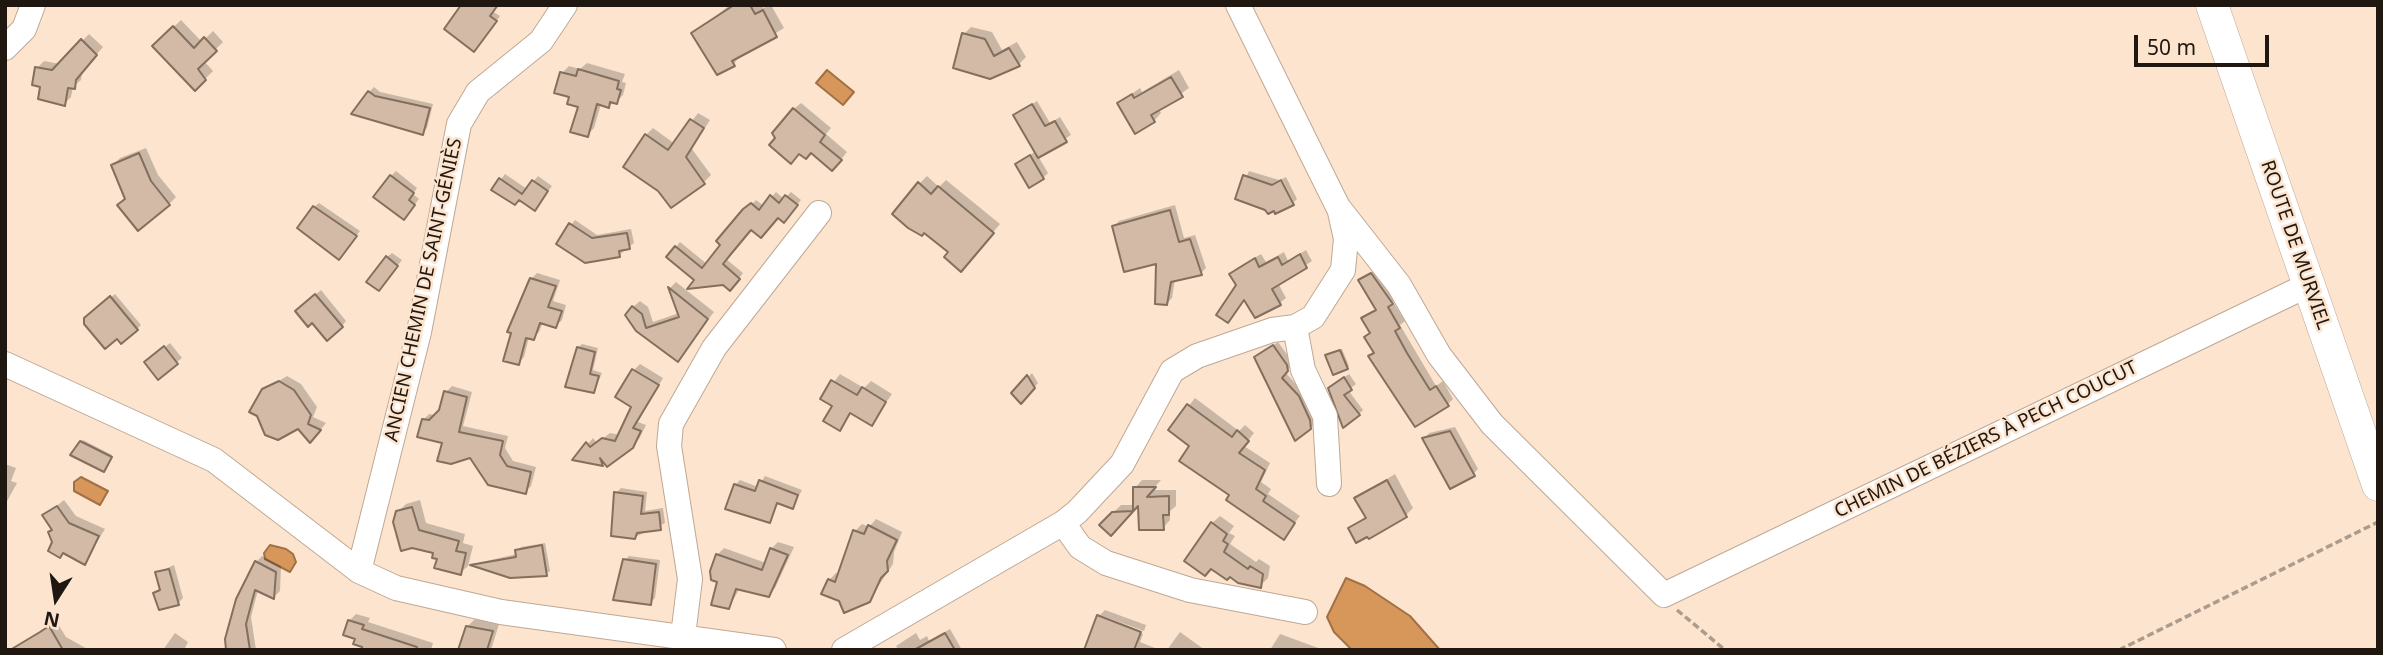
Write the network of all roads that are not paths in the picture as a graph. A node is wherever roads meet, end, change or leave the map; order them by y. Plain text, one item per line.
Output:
1 (33, 5) edge
2 (565, 5) edge
3 (1238, 5) edge
4 (2212, 5) edge
5 (5, 48) edge
6 (1338, 207) junction
7 (819, 213) dead end
8 (2308, 285) junction
9 (1295, 327) junction
10 (5, 364) edge
11 (1329, 484) dead end
12 (2378, 485) edge
13 (1063, 523) junction
14 (359, 571) junction
15 (1306, 612) dead end
16 (683, 636) junction
17 (772, 650) edge
18 (844, 650) edge

1 - 5 street
2 - 14 street, ANCIEN CHEMIN DE SAINT-GÉNIÈS
3 - 6 street
4 - 8 main road, ROUTE DE MURVIEL
6 - 8 street, CHEMIN DE BÉZIERS À PECH COUCUT
6 - 9 street
7 - 16 street
8 - 12 main road, ROUTE DE MURVIEL
9 - 11 street
9 - 13 street
10 - 14 street
13 - 15 street
13 - 18 street
14 - 16 street
16 - 17 street

